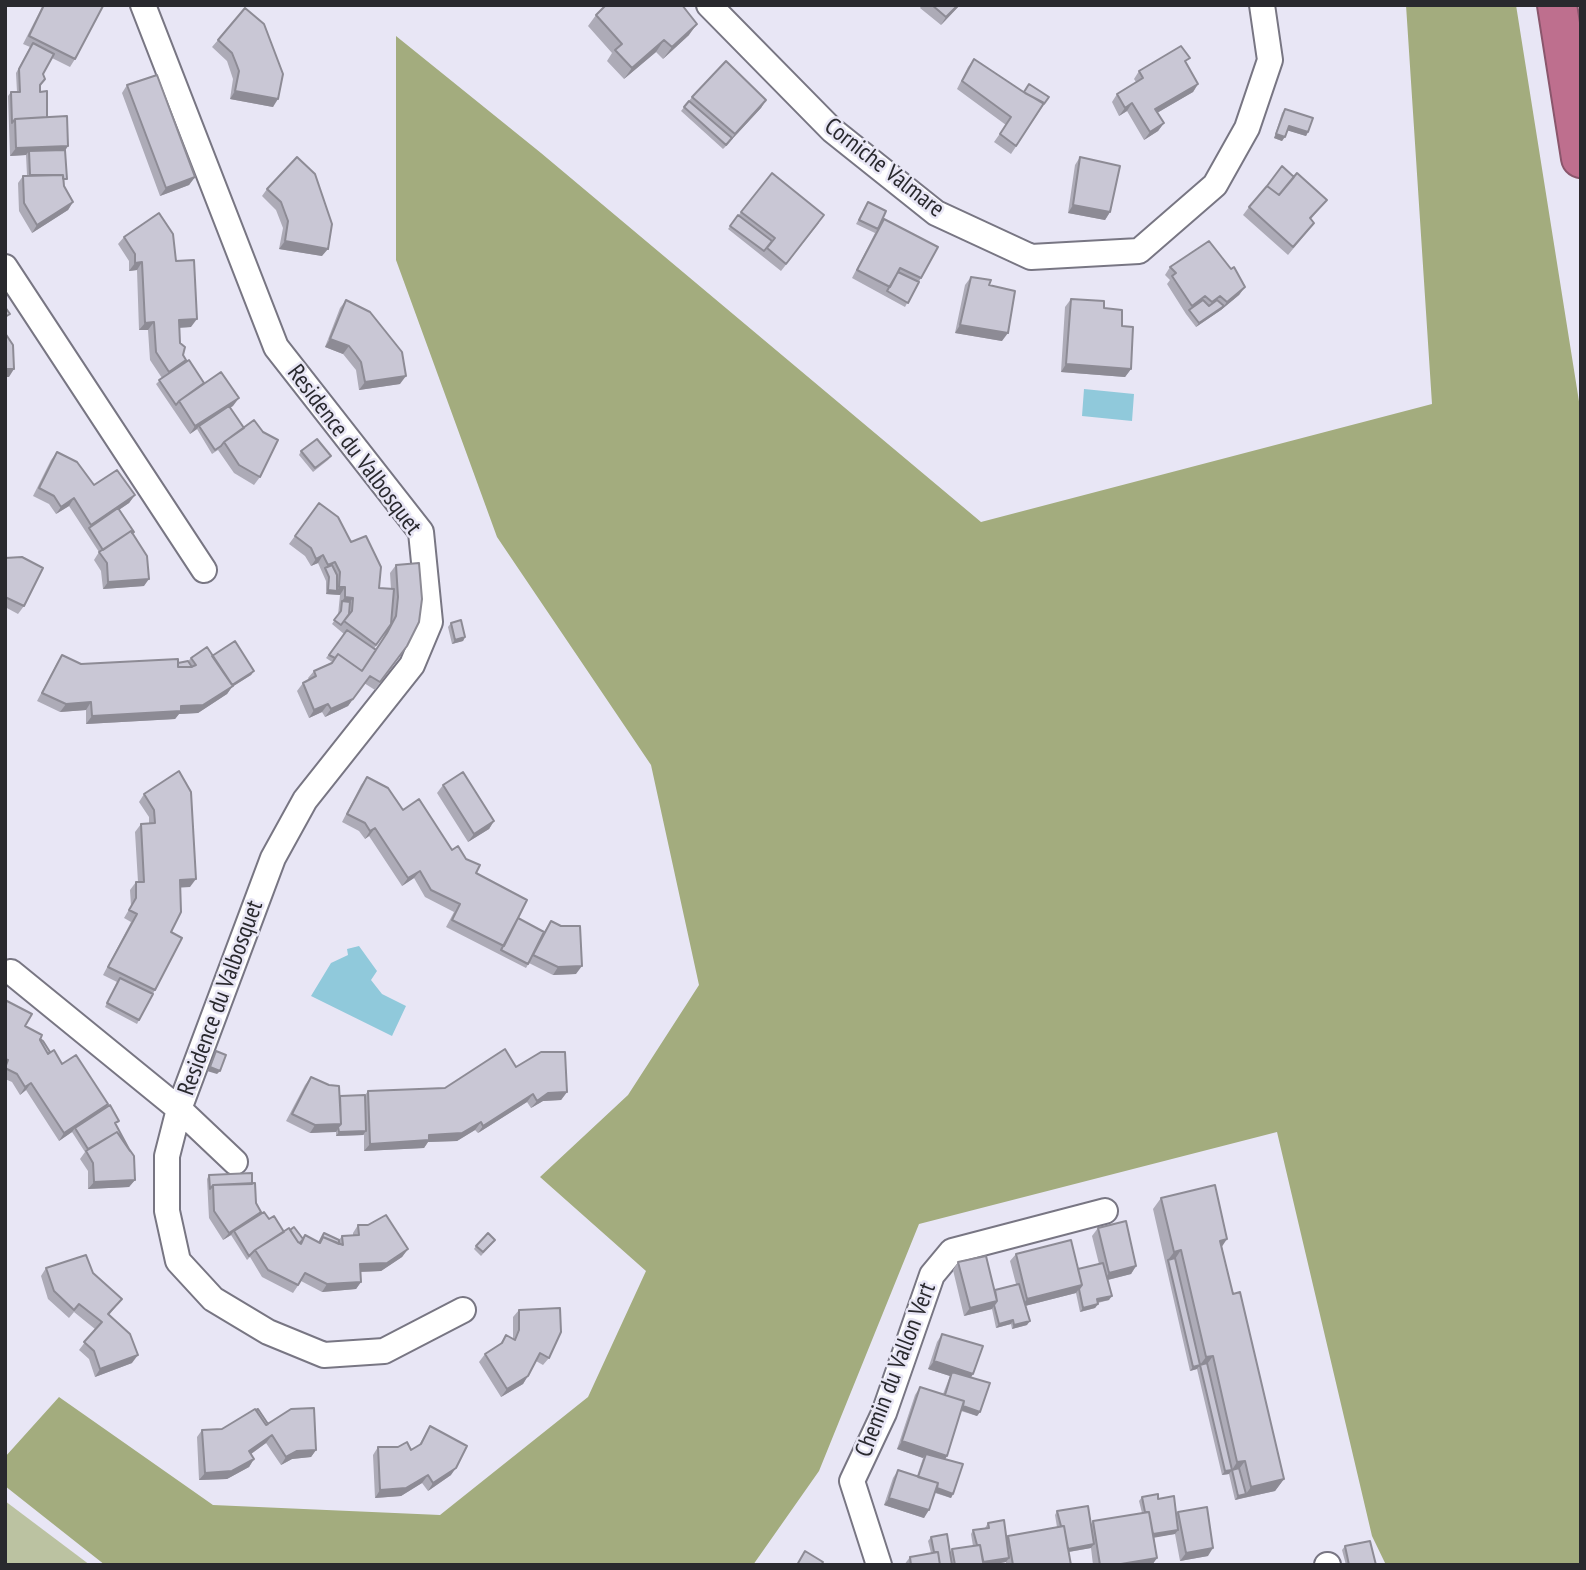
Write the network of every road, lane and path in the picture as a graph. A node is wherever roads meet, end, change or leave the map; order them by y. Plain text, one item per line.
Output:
1 (143, 5) edge
2 (709, 5) edge
3 (1262, 5) edge
4 (1557, 5) edge
5 (1581, 158) edge
6 (5, 267) edge
7 (204, 570) dead end
8 (11, 972) dead end
9 (179, 1109) junction
10 (235, 1162) dead end
11 (1105, 1211) dead end
12 (463, 1310) dead end
13 (879, 1565) edge

1 - 9 street, Residence du Valbosquet
2 - 3 street, Corniche Valmare
4 - 5 highway
6 - 7 street
8 - 9 street, Residence du Valbosquet
9 - 10 street, Residence du Valbosquet
9 - 12 street, Residence du Valbosquet
11 - 13 street, Chemin du Vallon Vert

